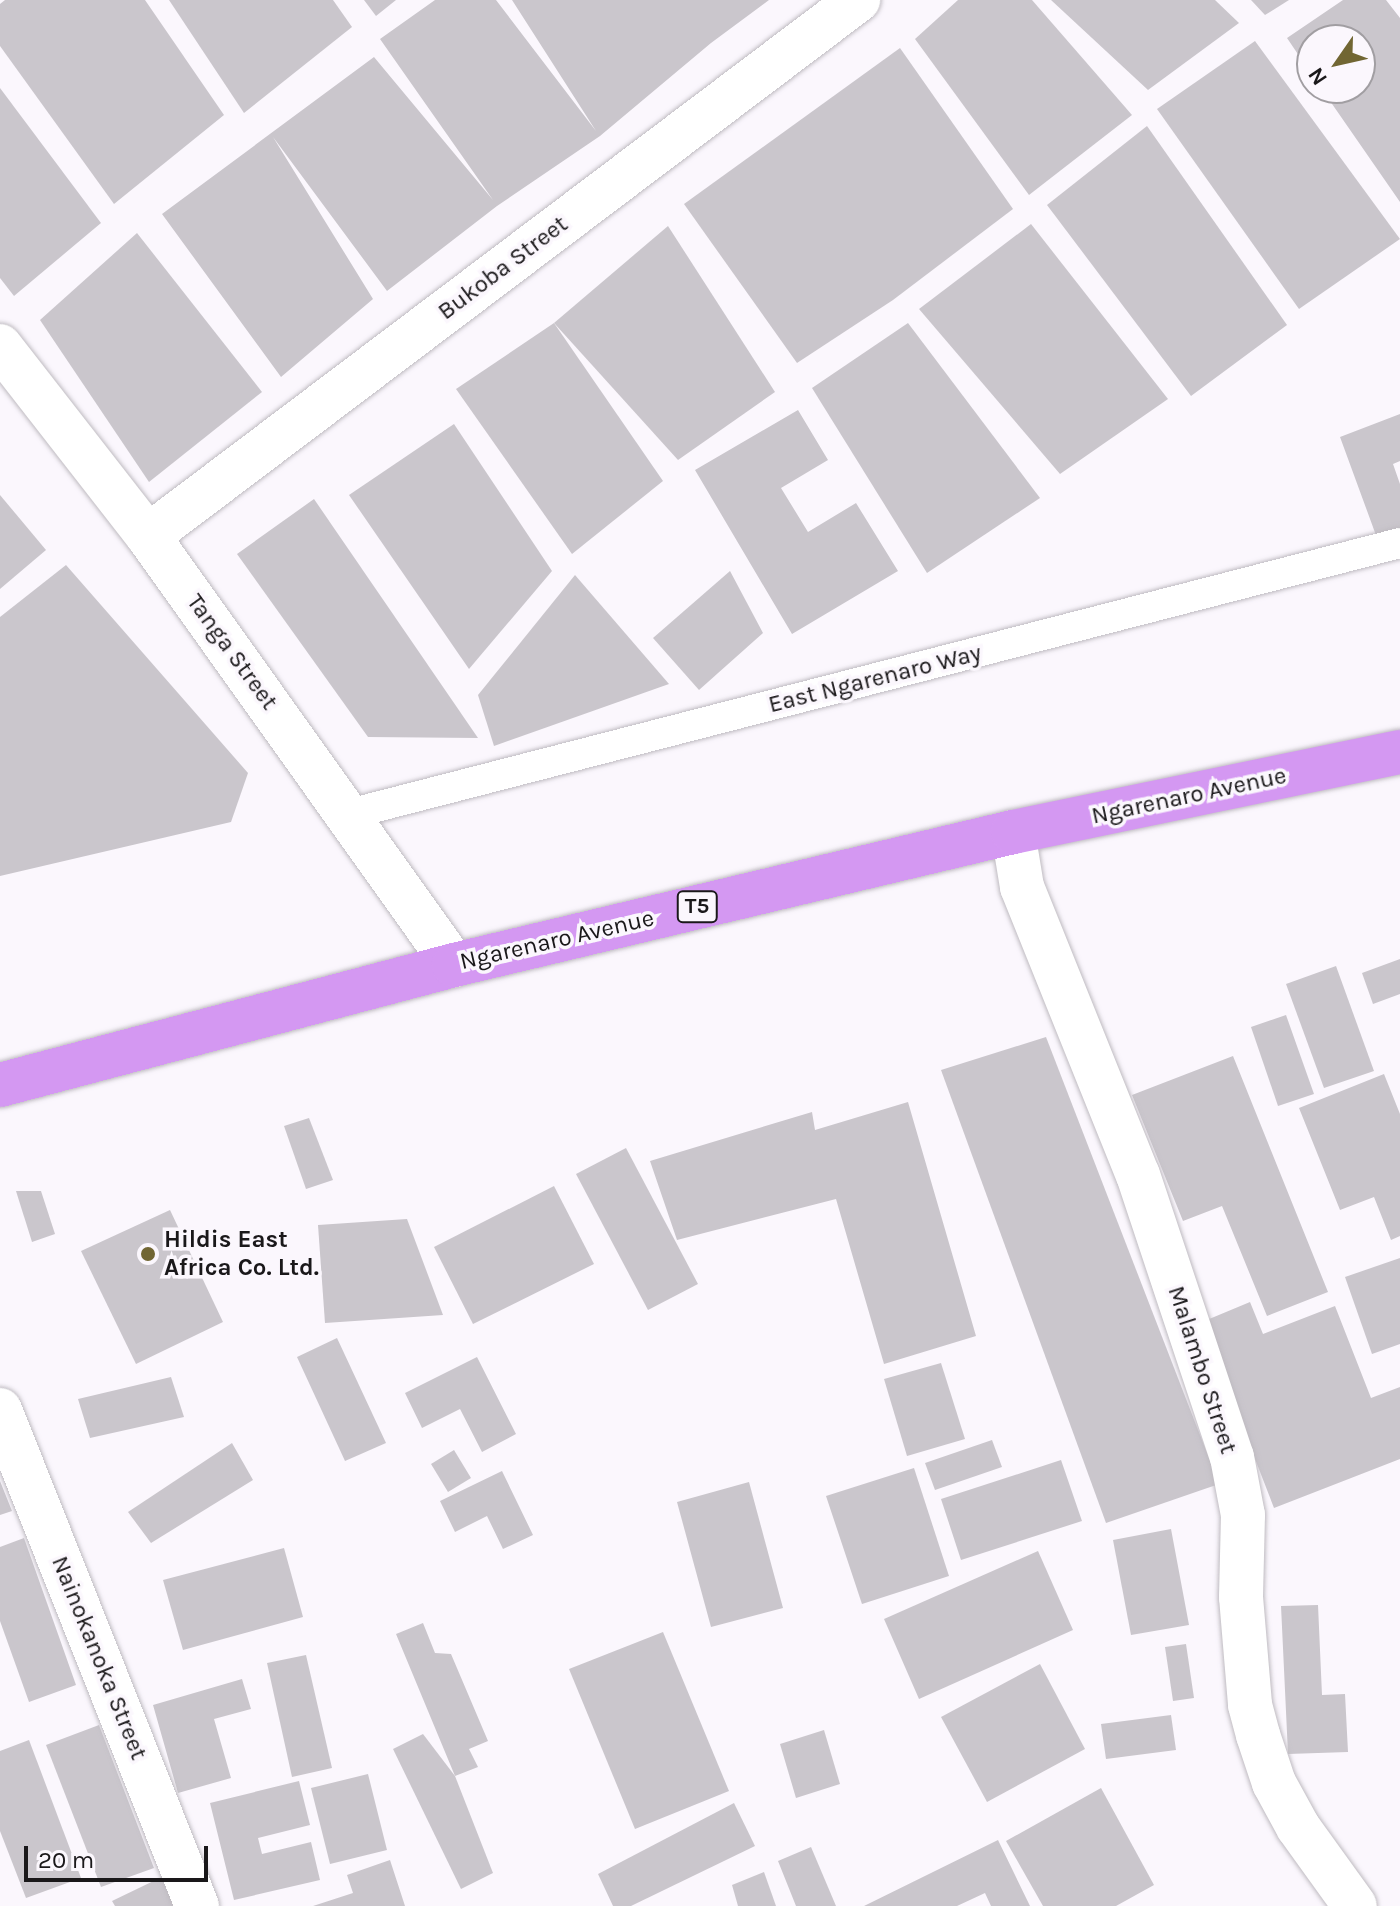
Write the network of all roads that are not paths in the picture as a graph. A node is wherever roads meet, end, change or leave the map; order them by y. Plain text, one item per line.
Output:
1 (858, 0) edge
2 (0, 346) edge
3 (148, 536) junction
4 (1400, 543) edge
5 (1400, 752) edge
6 (349, 814) junction
7 (1013, 832) junction
8 (454, 965) junction
9 (0, 1085) edge
10 (0, 1410) edge
11 (197, 1906) edge
12 (1355, 1906) edge

1 - 3 street, Bukoba Street
2 - 3 street, Tanga Street
3 - 6 street, Tanga Street
4 - 6 lane, East Ngarenaro Way
5 - 7 highway, Ngarenaro Avenue / T5
6 - 8 street, Tanga Street
7 - 8 highway, Ngarenaro Avenue / T5
7 - 12 street, Malambo Street
8 - 9 highway, Ngarenaro Avenue / T5
10 - 11 street, Nainokanoka Street

